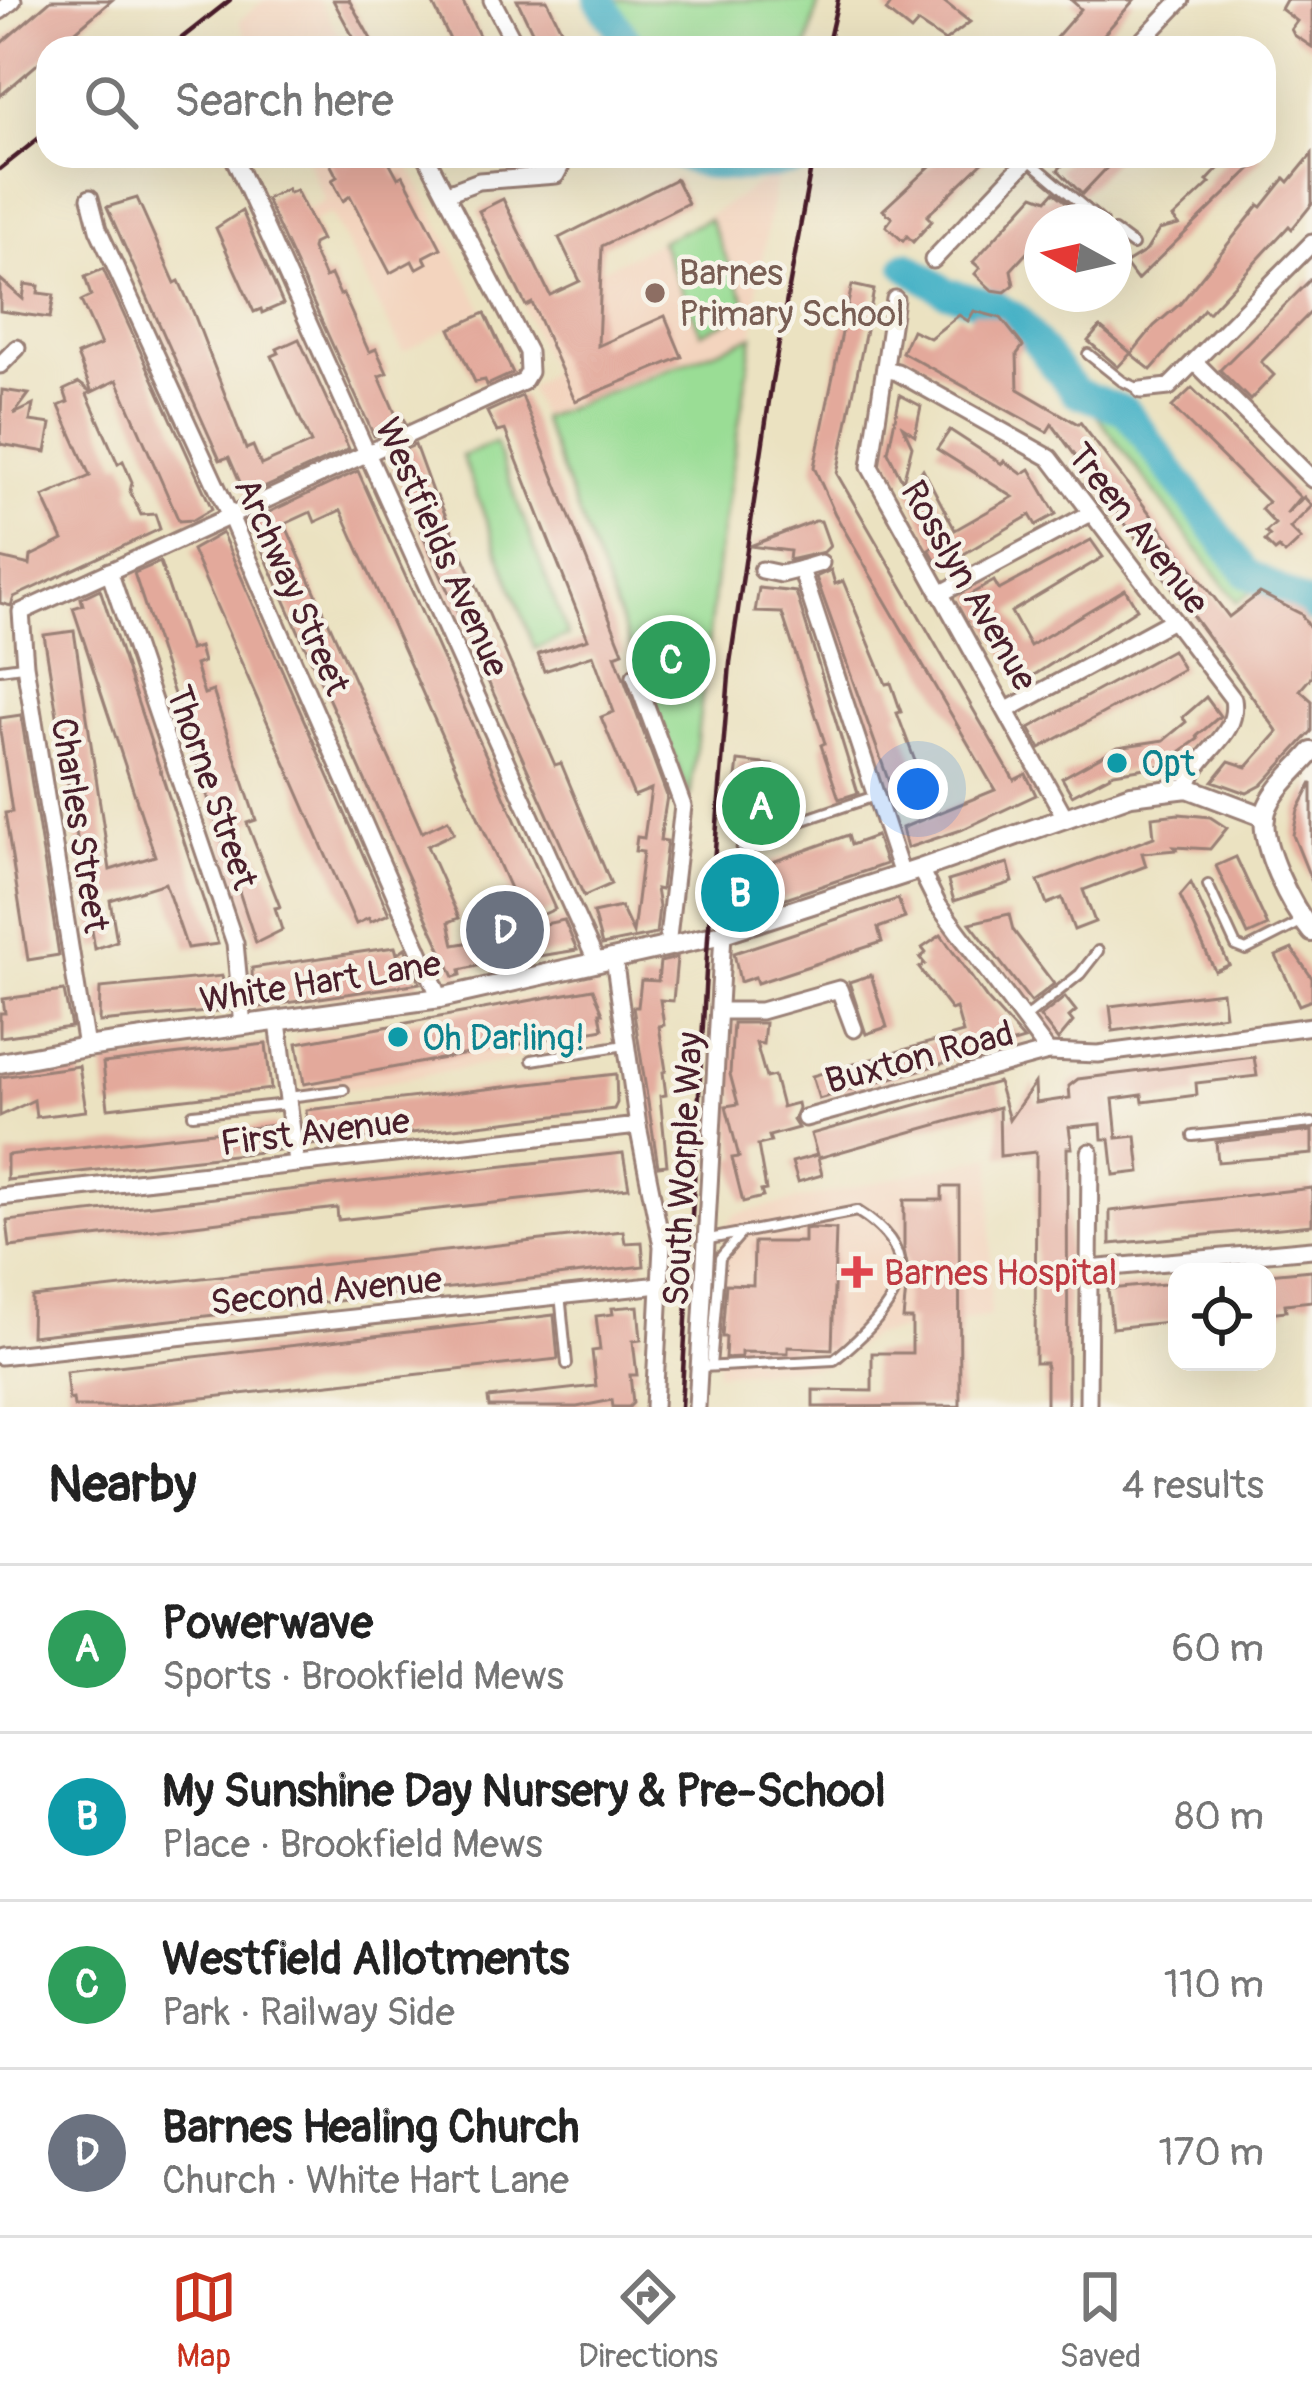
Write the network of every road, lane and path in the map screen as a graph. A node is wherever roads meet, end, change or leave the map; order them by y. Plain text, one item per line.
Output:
1 (14, 0) edge
2 (492, 0) edge
3 (1181, 0) edge
4 (0, 11) edge
5 (511, 36) edge
6 (1146, 36) edge
7 (238, 168) edge
8 (433, 168) edge
9 (560, 168) edge
10 (1020, 168) edge
11 (1041, 168) edge
12 (447, 194) junction
13 (90, 198) dead end
14 (1082, 204) edge
15 (1312, 243) edge
16 (933, 260) dead end
17 (895, 299) dead end
18 (17, 348) dead end
19 (1088, 353) dead end
20 (1195, 362) junction
21 (0, 365) edge
22 (885, 369) junction
23 (1141, 390) joint
24 (368, 453) junction
25 (1312, 479) edge
26 (1091, 513) junction
27 (230, 516) junction
28 (821, 563) dead end
29 (801, 569) junction
30 (762, 570) dead end
31 (109, 571) junction
32 (940, 594) junction
33 (1173, 620) junction
34 (25, 665) junction
35 (0, 669) edge
36 (635, 676) dead end
37 (1007, 710) junction
38 (1310, 759) edge
39 (777, 787) dead end
40 (1188, 788) junction
41 (877, 796) junction
42 (1264, 817) junction
43 (1066, 819) junction
44 (759, 835) dead end
45 (911, 872) junction
46 (1208, 885) dead end
47 (764, 920) junction
48 (1307, 926) edge
49 (723, 933) junction
50 (667, 946) junction
51 (1098, 951) dead end
52 (605, 960) junction
53 (440, 998) junction
54 (721, 1011) junction
55 (1025, 1018) junction
56 (278, 1022) junction
57 (243, 1026) junction
58 (1312, 1026) edge
59 (854, 1029) dead end
60 (626, 1045) junction
61 (86, 1047) junction
62 (1048, 1052) junction
63 (532, 1060) dead end
64 (0, 1063) edge
65 (344, 1090) dead end
66 (288, 1101) junction
67 (194, 1114) dead end
68 (805, 1118) dead end
69 (1312, 1123) edge
70 (638, 1126) junction
71 (1192, 1136) dead end
72 (1090, 1152) dead end
73 (296, 1162) junction
74 (0, 1198) edge
75 (745, 1233) junction
76 (709, 1240) junction
77 (1312, 1249) edge
78 (1089, 1269) junction
79 (660, 1286) junction
80 (560, 1294) junction
81 (0, 1356) edge
82 (567, 1364) dead end
83 (706, 1367) junction
84 (654, 1407) edge
85 (698, 1407) edge
86 (1088, 1407) edge

1 - 4 street
2 - 5 street
3 - 6 street
7 - 24 street, Westfields Avenue
8 - 12 street
9 - 12 street
10 - 16 street
11 - 14 lane
12 - 24 street
13 - 27 street, Archway Street
15 - 20 street
17 - 22 street, Rosslyn Avenue
18 - 21 street
19 - 23 lane
20 - 23 street
20 - 25 street
22 - 26 street, Treen Avenue
22 - 32 street, Rosslyn Avenue
24 - 27 street
24 - 52 street, Westfields Avenue
26 - 32 street
26 - 33 street, Treen Avenue
27 - 31 street
27 - 53 street, Archway Street
28 - 29 street
29 - 30 street
29 - 41 street
31 - 34 street, Charles Street
31 - 57 street, Thorne Street
32 - 37 street, Rosslyn Avenue
33 - 37 street
33 - 40 street, Treen Avenue
34 - 35 lane
34 - 61 street, Charles Street
36 - 50 street
37 - 43 street, Rosslyn Avenue
38 - 42 street
39 - 47 street
40 - 42 street, White Hart Lane
40 - 43 street, White Hart Lane
41 - 44 lane
41 - 45 street
42 - 48 street
43 - 45 street, White Hart Lane
45 - 47 street, White Hart Lane
45 - 55 street
46 - 48 lane
47 - 49 street, White Hart Lane
49 - 50 street, White Hart Lane
49 - 54 street, South Worple Way
50 - 52 street, White Hart Lane
51 - 55 lane
52 - 53 street, White Hart Lane
52 - 60 street, Westfields Avenue
53 - 56 street, White Hart Lane
54 - 59 street
54 - 76 street, South Worple Way
55 - 62 street
56 - 57 street, White Hart Lane
56 - 66 street
57 - 61 street, White Hart Lane
58 - 62 street, Buxton Road
60 - 63 lane
60 - 70 street, Westfields Avenue
61 - 64 street, White Hart Lane
62 - 68 street, Buxton Road
65 - 66 lane
66 - 67 lane
66 - 73 street
69 - 71 lane
70 - 73 street, First Avenue
70 - 79 street, Westfields Avenue
72 - 78 street
73 - 74 street, First Avenue
75 - 76 lane
75 - 83 lane
75 - 83 lane
76 - 83 street, South Worple Way
77 - 78 street
78 - 86 street
79 - 80 street, Second Avenue
79 - 84 street, Westfields Avenue
80 - 81 street, Second Avenue
80 - 82 lane
83 - 85 street, South Worple Way

